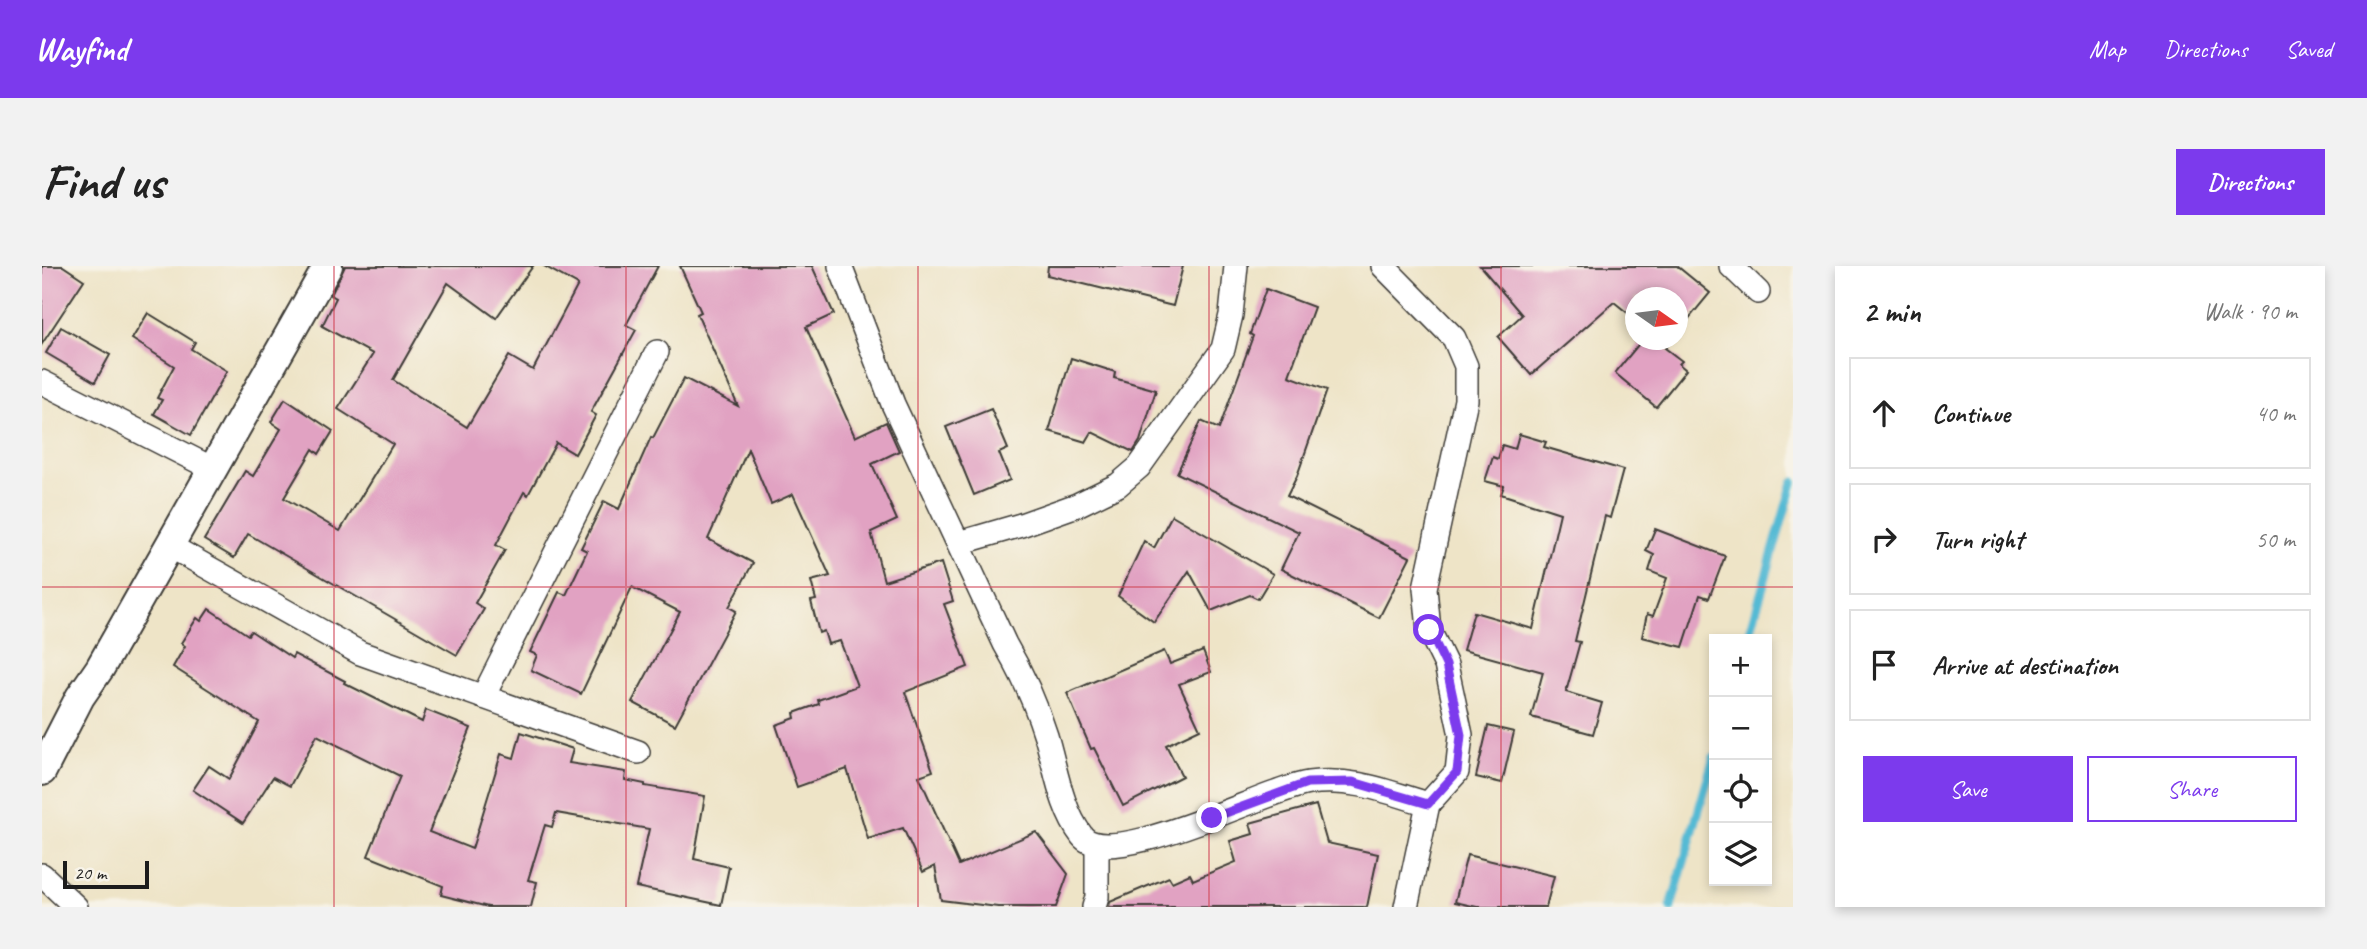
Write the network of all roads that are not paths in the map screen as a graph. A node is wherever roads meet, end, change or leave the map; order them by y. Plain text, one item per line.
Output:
1 (328, 266) edge
2 (840, 266) edge
3 (1236, 266) edge
4 (1383, 266) edge
5 (1731, 266) edge
6 (1758, 292) dead end
7 (657, 352) dead end
8 (42, 382) edge
9 (213, 469) junction
10 (959, 543) junction
11 (170, 546) junction
12 (483, 697) junction
13 (638, 752) dead end
14 (42, 771) edge
15 (1428, 804) junction
16 (1097, 845) junction
17 (42, 875) edge
18 (76, 907) edge
19 (1094, 907) edge
20 (1406, 907) edge

1 - 9 street
2 - 10 street
3 - 10 street
4 - 15 street
5 - 6 street
7 - 12 street
8 - 9 street
9 - 11 street
10 - 16 street
11 - 12 street
11 - 14 street
12 - 13 street
15 - 16 street
15 - 20 street
16 - 19 street
17 - 18 street

